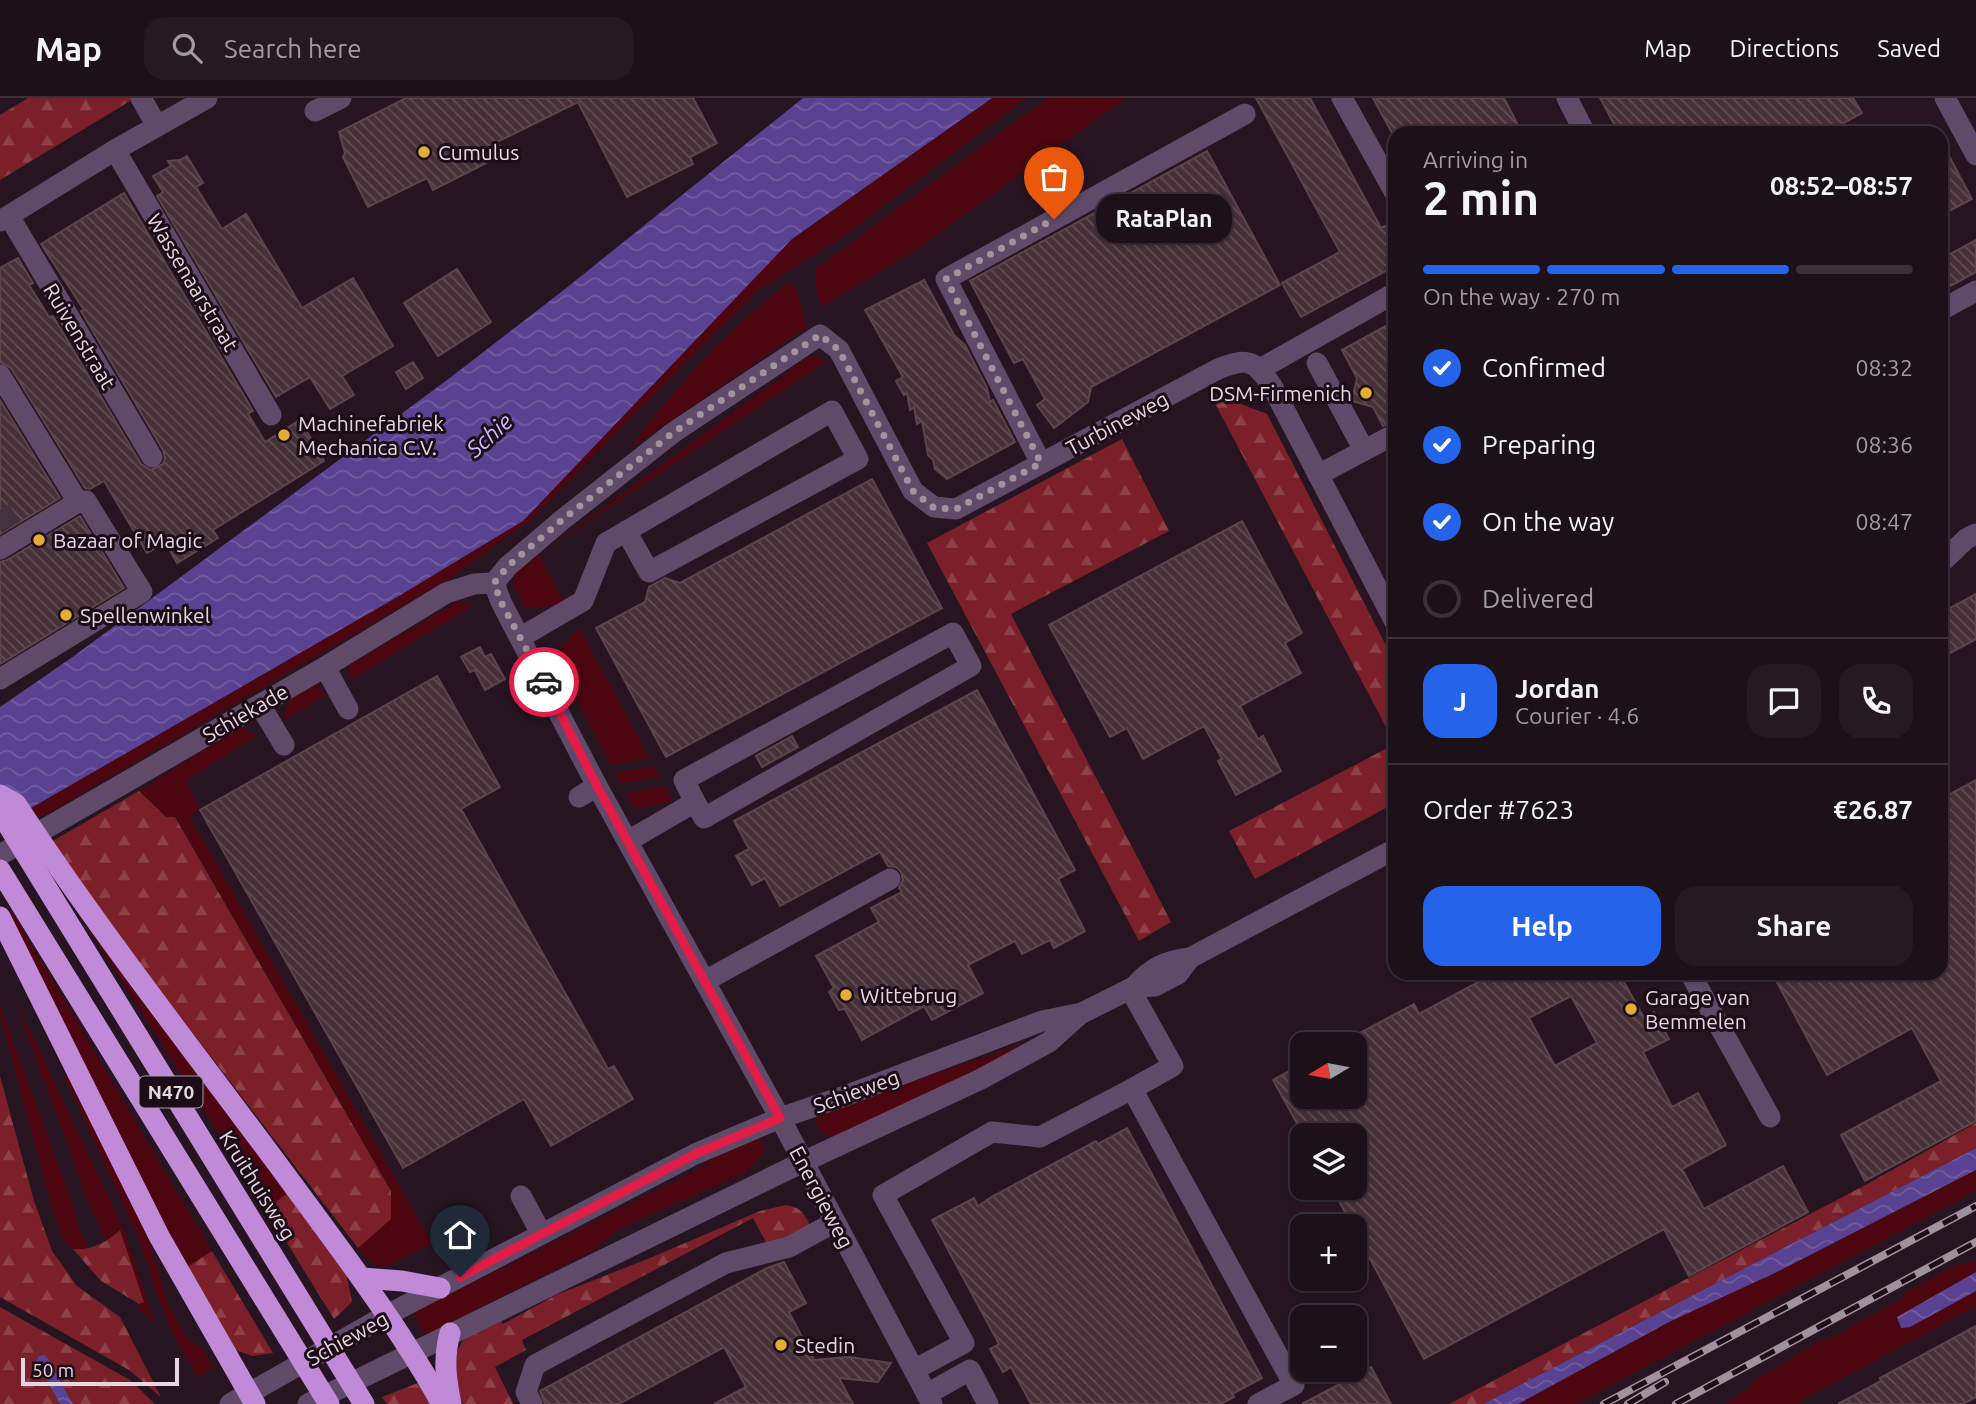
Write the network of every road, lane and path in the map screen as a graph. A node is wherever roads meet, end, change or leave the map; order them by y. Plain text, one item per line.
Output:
1 (141, 98) edge
2 (207, 98) edge
3 (341, 98) edge
4 (1342, 98) edge
5 (1567, 98) edge
6 (1945, 98) edge
7 (316, 111) dead end
8 (1245, 114) dead end
9 (157, 126) junction
10 (1581, 126) edge
11 (115, 150) junction
12 (1976, 155) edge
13 (1388, 180) edge
14 (4, 218) edge
15 (1976, 291) edge
16 (1388, 297) edge
17 (1948, 306) edge
18 (1317, 363) dead end
19 (1260, 369) junction
20 (0, 375) edge
21 (271, 415) dead end
22 (1388, 438) edge
23 (1364, 450) junction
24 (152, 457) dead end
25 (1041, 463) junction
26 (1318, 475) junction
27 (78, 502) junction
28 (626, 531) junction
29 (1971, 536) edge
30 (10, 538) edge
31 (1948, 542) edge
32 (1948, 556) edge
33 (494, 583) junction
34 (1388, 609) edge
35 (520, 637) junction
36 (325, 667) junction
37 (0, 679) edge
38 (260, 705) junction
39 (348, 709) dead end
40 (284, 746) dead end
41 (597, 786) junction
42 (0, 795) edge
43 (579, 797) dead end
44 (695, 802) junction
45 (0, 812) edge
46 (628, 841) junction
47 (1388, 853) edge
48 (0, 855) edge
49 (0, 870) edge
50 (890, 879) dead end
51 (0, 917) edge
52 (1694, 980) edge
53 (705, 981) junction
54 (1132, 988) junction
55 (1082, 1013) junction
56 (1132, 1089) junction
57 (1770, 1117) dead end
58 (780, 1118) junction
59 (803, 1162) junction
60 (521, 1196) dead end
61 (835, 1222) junction
62 (541, 1233) junction
63 (362, 1278) junction
64 (440, 1288) junction
65 (387, 1315) junction
66 (450, 1334) junction
67 (964, 1343) junction
68 (412, 1354) junction
69 (914, 1370) junction
70 (970, 1370) junction
71 (251, 1398) edge
72 (930, 1399) edge
73 (230, 1404) edge
74 (308, 1404) edge
75 (329, 1404) edge
76 (363, 1404) edge
77 (442, 1404) edge
78 (451, 1404) edge
79 (532, 1404) edge
80 (988, 1404) edge
81 (1258, 1404) edge

1 - 9 street
2 - 9 street
3 - 7 street
4 - 13 street
5 - 10 street
6 - 12 street
8 - 25 street
9 - 11 street
11 - 14 street
11 - 21 street, Wassenaarstraat
14 - 24 street, Ruivenstraat
15 - 17 street
16 - 19 street
18 - 23 street
19 - 25 street, Turbineweg
19 - 26 street
20 - 27 street
22 - 23 street
23 - 26 street
25 - 33 street, Turbineweg
26 - 34 street
27 - 30 street
27 - 37 street
28 - 28 street
28 - 35 street
29 - 31 street
29 - 32 street
33 - 35 street, Energieweg
33 - 36 street, Schiekade
35 - 41 street, Energieweg
36 - 38 street, Schiekade
36 - 39 street
38 - 40 street
38 - 48 street, Schiekade
41 - 43 street
41 - 46 street, Energieweg
42 - 63 highway, N470
44 - 44 street
44 - 46 street
45 - 76 highway, Kruithuisweg / N470
46 - 53 street, Energieweg
47 - 54 street, Schieweg
49 - 75 highway, N470
50 - 53 street
51 - 71 highway
52 - 57 street
53 - 58 street, Energieweg
54 - 55 street, Schieweg
54 - 56 street
55 - 58 street, Schieweg
55 - 59 street, Schieweg
56 - 67 street
56 - 81 street
58 - 59 street, Energieweg
58 - 62 street, Schieweg
59 - 61 street, Energieweg
59 - 66 street, Schieweg
60 - 62 street
61 - 69 street, Energieweg
61 - 79 street
62 - 64 street, Schieweg
63 - 64 highway
63 - 65 highway, N470
64 - 65 street, Schieweg
65 - 68 highway, N470
65 - 71 street, Schieweg
66 - 68 street, Schieweg
66 - 78 highway
67 - 69 street
67 - 70 street
68 - 74 street, Schieweg
68 - 77 highway, N470
69 - 72 street, Energieweg
70 - 72 street
70 - 80 street
71 - 73 street, Schieweg

